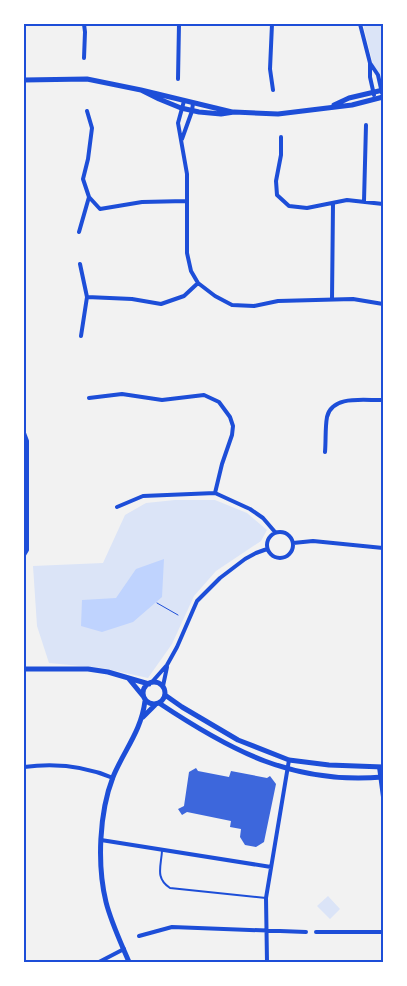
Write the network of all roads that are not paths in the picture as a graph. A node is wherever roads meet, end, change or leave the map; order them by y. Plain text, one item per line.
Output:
1 (84, 24) edge
2 (179, 24) edge
3 (272, 24) edge
4 (360, 24) edge
5 (84, 58) dead end
6 (370, 63) junction
7 (178, 79) dead end
8 (24, 80) edge
9 (141, 90) junction
10 (273, 90) dead end
11 (382, 90) edge
12 (373, 92) junction
13 (383, 97) edge
14 (374, 98) junction
15 (184, 101) junction
16 (193, 103) junction
17 (329, 107) junction
18 (181, 108) junction
19 (192, 110) junction
20 (88, 111) dead end
21 (234, 112) junction
22 (366, 125) dead end
23 (281, 137) dead end
24 (182, 139) junction
25 (89, 197) junction
26 (186, 201) junction
27 (364, 201) junction
28 (333, 204) junction
29 (383, 204) edge
30 (79, 232) dead end
31 (80, 264) dead end
32 (198, 283) junction
33 (87, 297) junction
34 (332, 300) junction
35 (383, 304) edge
36 (81, 336) dead end
37 (89, 398) dead end
38 (383, 400) edge
39 (24, 433) edge
40 (325, 452) dead end
41 (215, 494) junction
42 (117, 507) dead end
43 (275, 532) junction
44 (293, 542) junction
45 (383, 548) edge
46 (267, 549) junction
47 (24, 555) edge
48 (168, 665) junction
49 (24, 669) edge
50 (129, 679) junction
51 (150, 683) junction
52 (163, 686) junction
53 (165, 695) junction
54 (144, 698) junction
55 (157, 704) junction
56 (143, 717) junction
57 (289, 760) junction
58 (24, 767) edge
59 (381, 767) edge
60 (288, 770) junction
61 (382, 777) edge
62 (113, 778) junction
63 (383, 797) edge
64 (101, 840) junction
65 (162, 851) junction
66 (271, 867) junction
67 (266, 898) junction
68 (266, 932) junction
69 (306, 932) dead end
70 (316, 932) dead end
71 (383, 932) edge
72 (139, 936) dead end
73 (124, 949) junction
74 (99, 962) edge
75 (129, 962) edge
76 (267, 962) edge

1 - 5 street
2 - 7 street
3 - 10 street
4 - 6 street
6 - 11 street
6 - 12 street
8 - 9 street
9 - 15 street
9 - 18 street
11 - 12 street
11 - 13 street
12 - 14 street
12 - 17 street
13 - 14 street
14 - 17 street
15 - 16 street
15 - 18 street
16 - 19 street
16 - 21 street
17 - 21 street
18 - 19 street
18 - 24 street
19 - 21 street
19 - 24 street
20 - 25 street
22 - 27 street
23 - 28 street
24 - 26 street
25 - 26 street
25 - 30 street
26 - 32 street
27 - 28 street
27 - 29 street
28 - 34 street
31 - 33 street
32 - 33 street
32 - 34 street
33 - 36 street
34 - 35 street
37 - 41 street
38 - 40 street
39 - 47 street
41 - 42 street
41 - 43 street
43 - 44 street
43 - 46 street
44 - 45 street
44 - 46 street
46 - 48 street
48 - 51 street
48 - 52 street
49 - 50 street
50 - 51 street
50 - 54 street
51 - 52 street
51 - 54 street
52 - 53 street
53 - 55 street
53 - 57 street
54 - 55 street
54 - 56 street
55 - 56 street
55 - 60 street
56 - 62 street
57 - 59 street
57 - 60 street
58 - 62 street
59 - 61 street
60 - 61 street
60 - 66 street
61 - 63 street
62 - 64 street
64 - 65 street
64 - 73 street
65 - 66 street
65 - 67 lane
66 - 67 street
67 - 68 street
68 - 69 street
68 - 72 street
68 - 76 street
70 - 71 street
73 - 74 street
73 - 75 street

